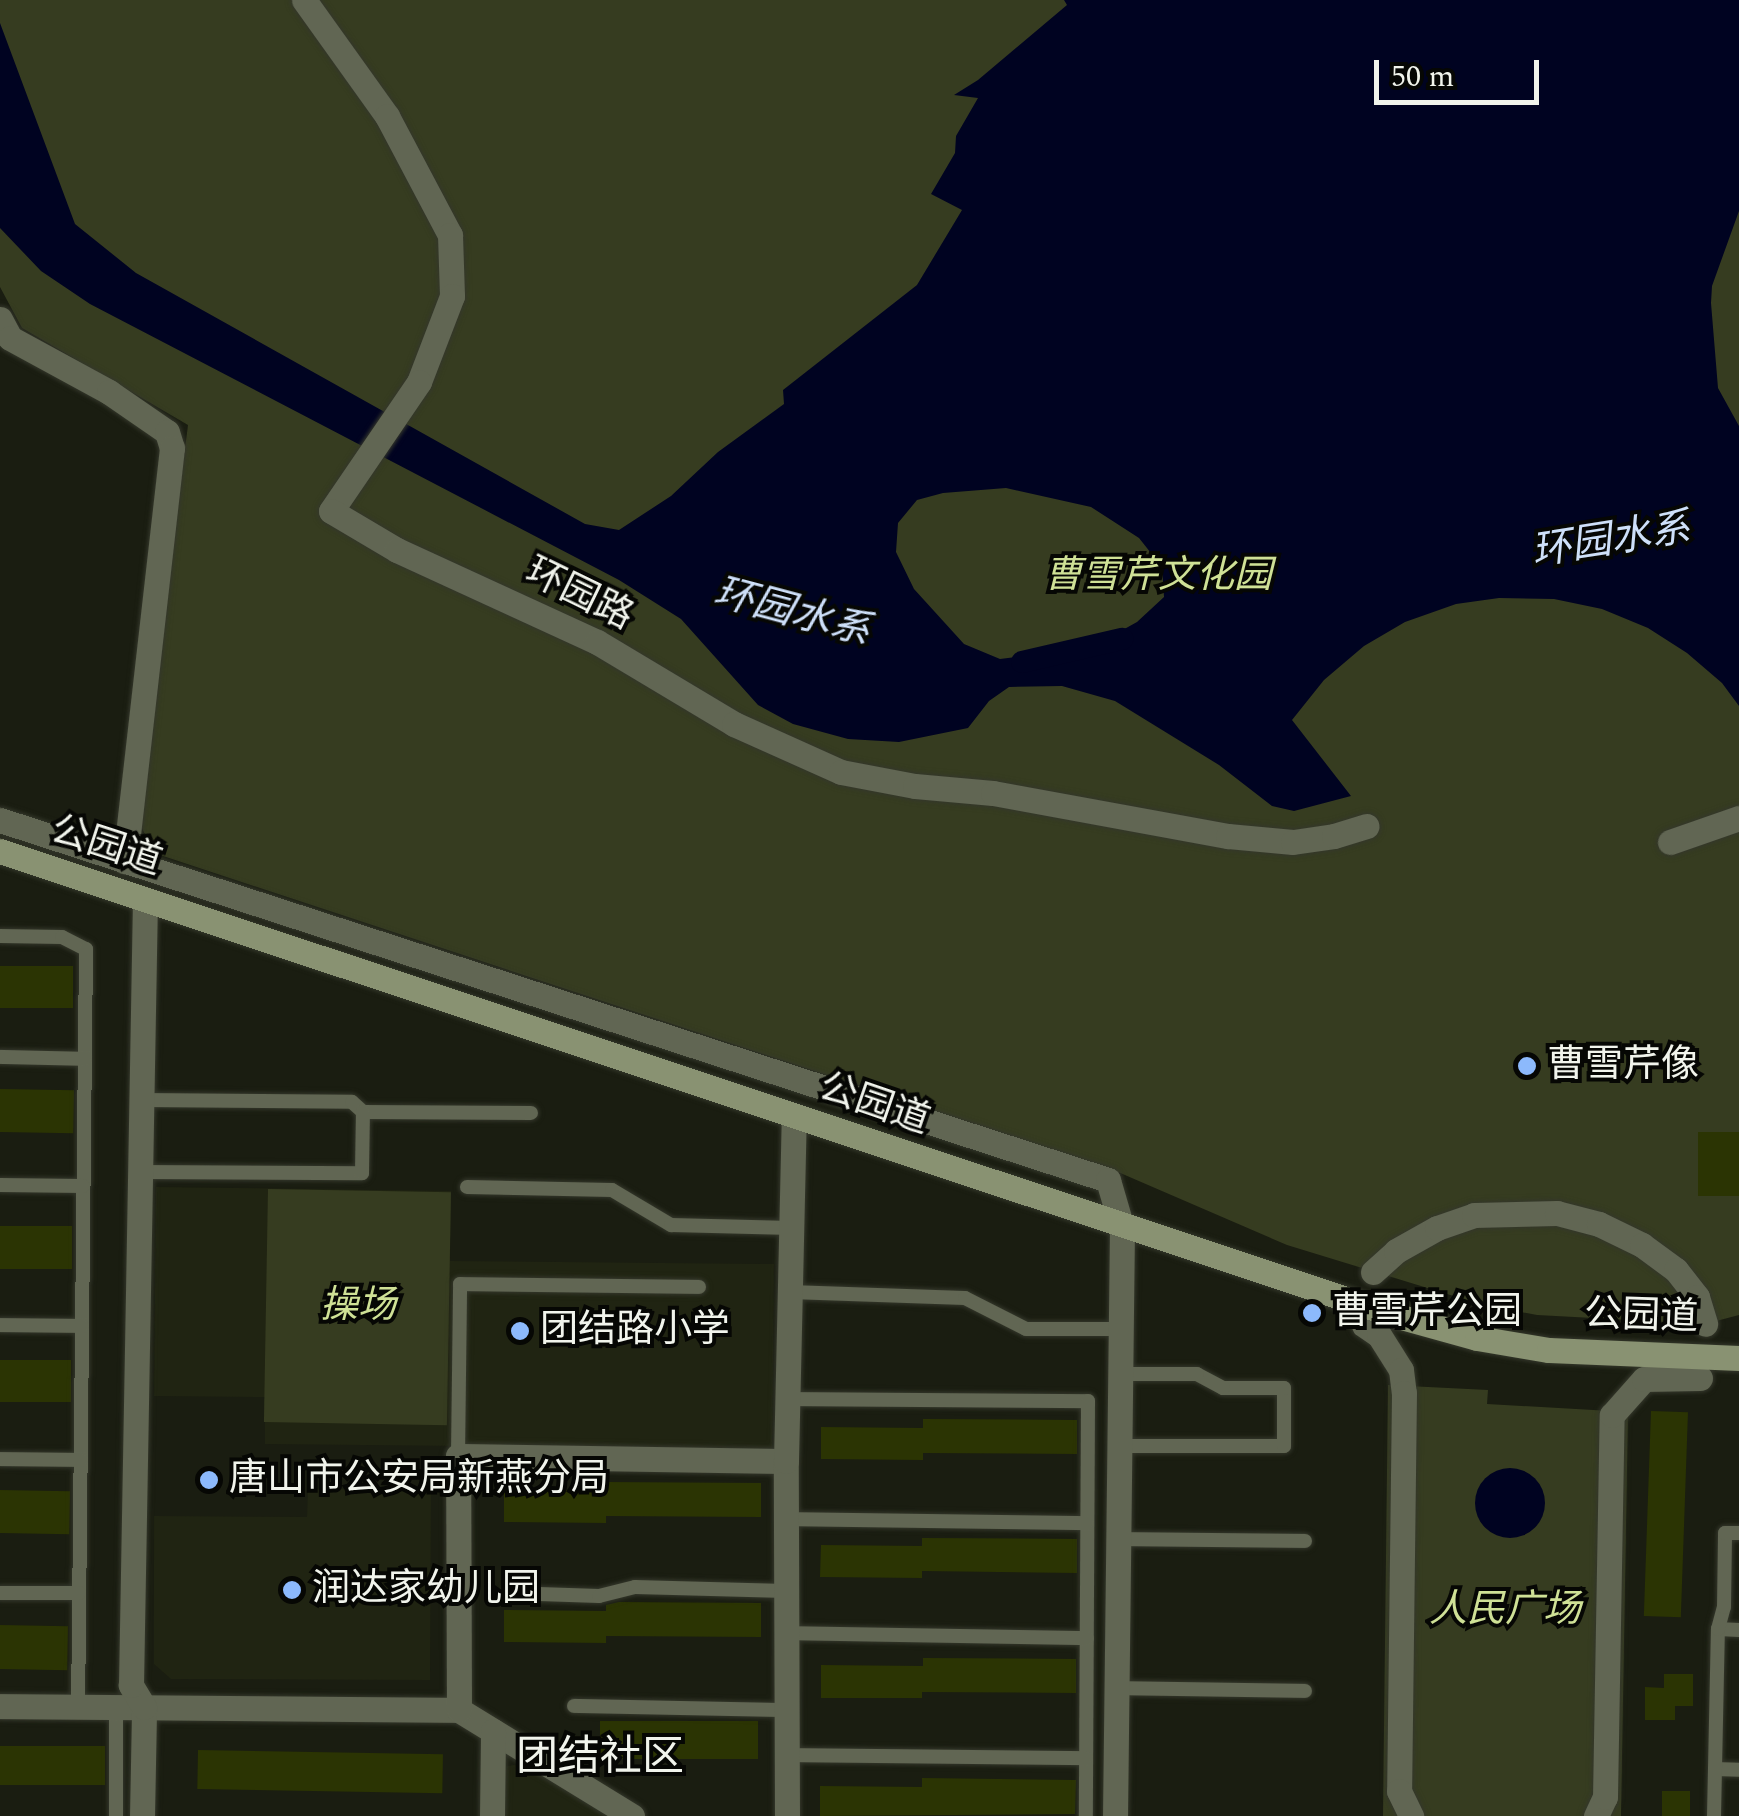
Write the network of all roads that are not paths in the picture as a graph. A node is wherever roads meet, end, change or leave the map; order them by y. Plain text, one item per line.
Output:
1 (304, 0) edge
2 (0, 320) edge
3 (1739, 818) edge
4 (0, 820) edge
5 (1366, 826) dead end
6 (1670, 842) dead end
7 (0, 851) edge
8 (125, 861) junction
9 (145, 900) junction
10 (0, 936) edge
11 (0, 1057) edge
12 (85, 1058) junction
13 (141, 1100) junction
14 (363, 1112) junction
15 (531, 1113) dead end
16 (794, 1117) junction
17 (140, 1172) junction
18 (0, 1185) edge
19 (84, 1186) junction
20 (467, 1187) dead end
21 (792, 1228) junction
22 (1122, 1228) junction
23 (1373, 1272) dead end
24 (699, 1286) dead end
25 (790, 1292) junction
26 (1705, 1324) dead end
27 (0, 1325) edge
28 (1364, 1325) dead end
29 (82, 1326) junction
30 (1121, 1330) junction
31 (1739, 1358) edge
32 (1120, 1374) junction
33 (1700, 1378) dead end
34 (787, 1399) junction
35 (1120, 1446) junction
36 (458, 1456) junction
37 (0, 1459) edge
38 (80, 1460) junction
39 (786, 1461) junction
40 (786, 1519) junction
41 (1088, 1524) junction
42 (1739, 1534) edge
43 (1118, 1539) junction
44 (1305, 1540) dead end
45 (786, 1591) junction
46 (0, 1593) edge
47 (79, 1593) junction
48 (509, 1593) dead end
49 (1718, 1629) junction
50 (1739, 1630) edge
51 (786, 1633) junction
52 (1087, 1638) junction
53 (1117, 1688) junction
54 (1305, 1690) dead end
55 (0, 1706) edge
56 (574, 1706) dead end
57 (78, 1707) junction
58 (116, 1707) junction
59 (144, 1707) junction
60 (459, 1710) junction
61 (787, 1710) junction
62 (493, 1731) junction
63 (787, 1755) junction
64 (1086, 1758) junction
65 (1715, 1769) junction
66 (1739, 1770) edge
67 (116, 1816) edge
68 (142, 1816) edge
69 (492, 1816) edge
70 (632, 1816) edge
71 (787, 1816) edge
72 (1086, 1816) edge
73 (1115, 1816) edge
74 (1411, 1816) edge
75 (1596, 1816) edge
76 (1714, 1816) edge

1 - 5 street, 环园路
2 - 8 street
3 - 6 street
4 - 8 street
7 - 9 main road, 公园道
8 - 22 street
9 - 13 street
9 - 16 main road, 公园道
10 - 12 lane
11 - 12 lane
12 - 19 lane
13 - 14 lane
13 - 17 street
14 - 15 lane
14 - 17 lane
16 - 21 street
16 - 22 main road, 公园道
17 - 59 street
18 - 19 lane
19 - 29 lane
20 - 21 lane
21 - 25 street
22 - 30 street
22 - 31 main road, 公园道
23 - 26 street
24 - 36 lane
25 - 30 lane
25 - 34 street
27 - 29 lane
28 - 74 street
29 - 38 lane
30 - 32 street
32 - 35 street
32 - 35 lane
33 - 75 street
34 - 39 street
34 - 41 lane
35 - 43 street
36 - 39 street
36 - 60 street
37 - 38 lane
38 - 47 lane
39 - 40 street
40 - 41 lane
40 - 45 street
41 - 52 lane
42 - 49 lane
43 - 44 lane
43 - 53 street
45 - 48 lane
45 - 51 street
46 - 47 lane
47 - 57 lane
49 - 50 lane
49 - 65 lane
51 - 52 lane
51 - 61 street
52 - 64 lane
53 - 54 lane
53 - 73 street
55 - 57 street
56 - 61 lane
57 - 58 street
58 - 59 street
58 - 67 lane
59 - 60 street
59 - 68 street
60 - 62 street
61 - 63 street
62 - 69 street
62 - 70 street
63 - 64 lane
63 - 71 street
64 - 72 lane
65 - 66 lane
65 - 76 lane

